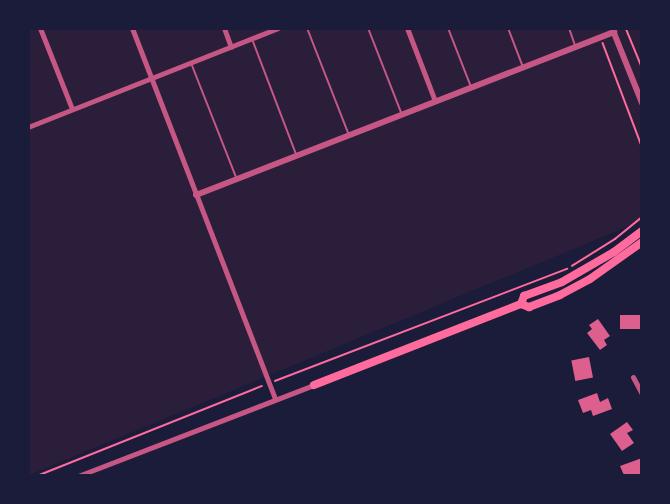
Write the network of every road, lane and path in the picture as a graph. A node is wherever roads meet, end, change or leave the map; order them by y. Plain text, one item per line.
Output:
1 (40, 28) edge
2 (132, 28) edge
3 (224, 28) edge
4 (278, 28) edge
5 (307, 28) edge
6 (368, 28) edge
7 (407, 28) edge
8 (448, 28) edge
9 (508, 28) edge
10 (568, 28) edge
11 (626, 28) edge
12 (613, 30) edge
13 (601, 37) junction
14 (252, 39) junction
15 (231, 47) junction
16 (576, 47) junction
17 (191, 63) junction
18 (523, 67) junction
19 (642, 67) edge
20 (151, 78) junction
21 (471, 87) junction
22 (435, 101) junction
23 (642, 103) edge
24 (72, 110) junction
25 (402, 114) junction
26 (28, 127) edge
27 (349, 135) junction
28 (642, 146) edge
29 (296, 156) junction
30 (236, 179) junction
31 (196, 195) junction
32 (642, 217) edge
33 (642, 231) edge
34 (642, 242) edge
35 (521, 304) junction
36 (633, 377) dead end
37 (270, 383) junction
38 (314, 385) joint
39 (642, 394) edge
40 (275, 398) junction
41 (37, 476) edge
42 (78, 476) edge

1 - 24 street
2 - 20 street
3 - 15 street
4 - 14 street
5 - 27 lane
6 - 25 lane
7 - 22 street
8 - 21 lane
9 - 18 lane
10 - 16 lane
11 - 19 path
12 - 13 street
12 - 23 street
13 - 16 street
13 - 28 path
14 - 15 street
14 - 29 lane
15 - 17 street
16 - 18 street
17 - 20 street
17 - 30 lane
18 - 21 street
20 - 24 street
20 - 31 street
21 - 22 street
22 - 25 street
24 - 26 street
25 - 27 street
27 - 29 street
29 - 30 street
30 - 31 street
31 - 37 street
32 - 37 path
33 - 35 main road
34 - 35 main road
35 - 38 main road
36 - 39 street
37 - 40 street
37 - 41 path
38 - 40 street
40 - 42 street

